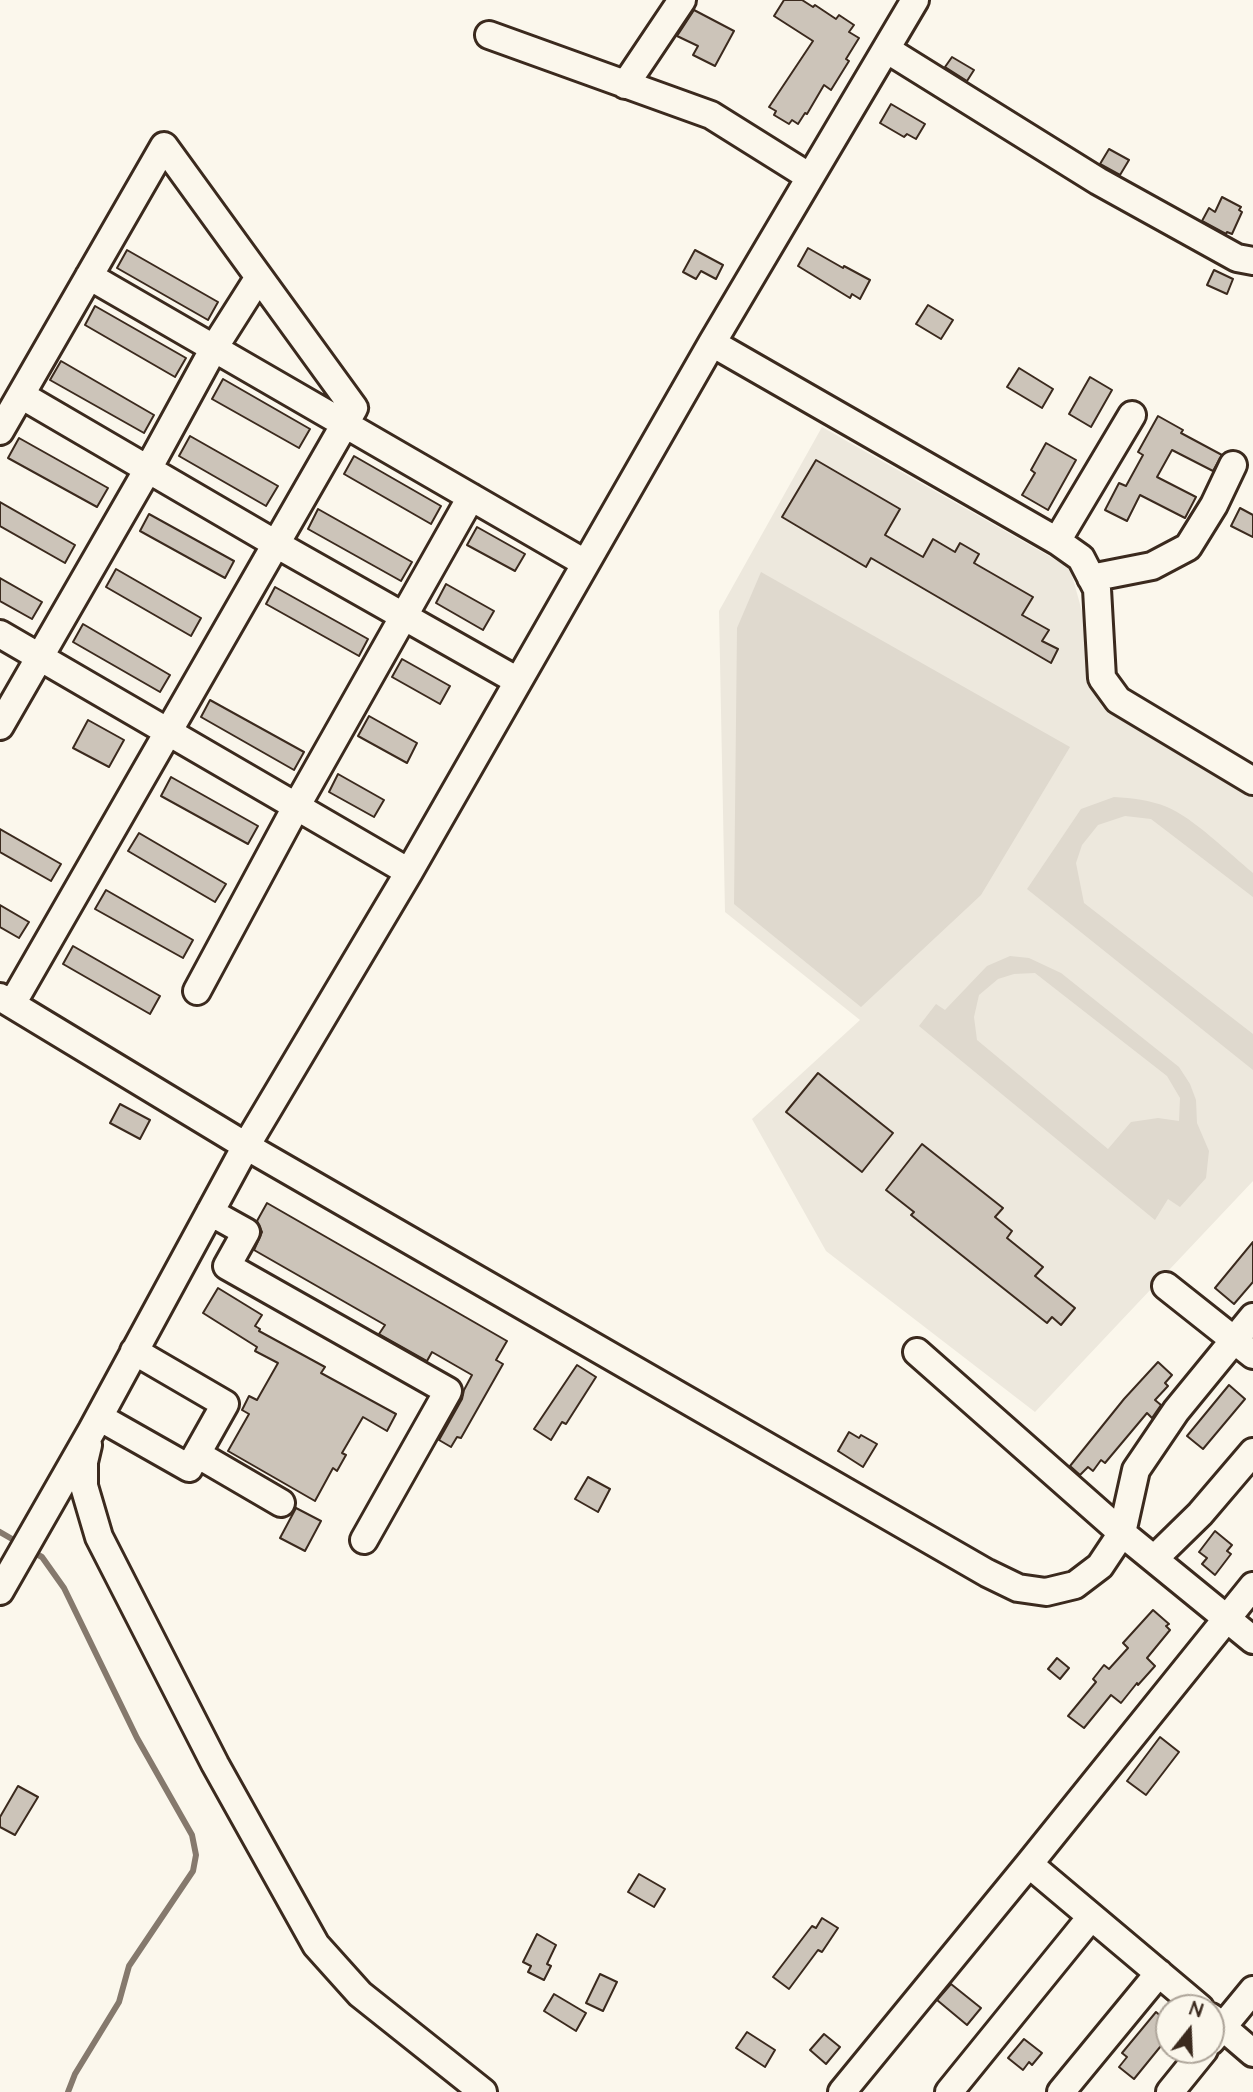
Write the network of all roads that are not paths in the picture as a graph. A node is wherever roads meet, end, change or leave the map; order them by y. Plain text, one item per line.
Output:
1 (682, 0) edge
2 (915, 0) edge
3 (489, 35) dead end
4 (886, 49) junction
5 (625, 85) junction
6 (810, 177) junction
7 (1253, 261) edge
8 (89, 276) junction
9 (259, 276) junction
10 (712, 343) junction
11 (214, 348) junction
12 (21, 395) junction
13 (1132, 415) dead end
14 (345, 424) junction
15 (0, 431) edge
16 (1233, 465) dead end
17 (148, 469) junction
18 (471, 497) junction
19 (1057, 541) junction
20 (276, 544) junction
21 (585, 563) junction
22 (1091, 578) junction
23 (404, 617) junction
24 (0, 634) edge
25 (40, 657) junction
26 (518, 681) junction
27 (0, 726) edge
28 (169, 733) junction
29 (1253, 781) edge
30 (296, 807) junction
31 (409, 872) junction
32 (197, 991) dead end
33 (6, 1000) edge
34 (246, 1146) junction
35 (210, 1212) junction
36 (1166, 1286) dead end
37 (1253, 1317) edge
38 (1244, 1347) edge
39 (134, 1351) junction
40 (917, 1352) dead end
41 (95, 1423) junction
42 (1253, 1452) edge
43 (197, 1454) junction
44 (281, 1503) dead end
45 (1122, 1532) junction
46 (364, 1540) dead end
47 (1154, 1559) junction
48 (1253, 1586) edge
49 (0, 1591) edge
50 (1226, 1618) junction
51 (1253, 1640) edge
52 (1030, 1864) junction
53 (1091, 1916) junction
54 (1159, 1973) junction
55 (1253, 1990) edge
56 (1184, 1994) edge
57 (1225, 2019) edge
58 (1225, 2035) edge
59 (1253, 2053) edge
60 (1193, 2064) edge
61 (483, 2092) edge
62 (842, 2092) edge
63 (949, 2092) edge
64 (1061, 2092) edge
65 (1170, 2092) edge

1 - 5 street
2 - 4 street
3 - 5 street
4 - 6 street
4 - 7 street
5 - 6 street
6 - 10 street
8 - 9 street
8 - 11 street
8 - 12 street
9 - 11 street
9 - 14 street
10 - 19 street
10 - 21 street
11 - 14 street
11 - 17 street
12 - 15 street
12 - 17 street
13 - 19 street
14 - 18 street
14 - 20 street
16 - 22 street
17 - 20 street
17 - 25 street
18 - 21 street
18 - 23 street
19 - 22 street
20 - 23 street
20 - 28 street
21 - 26 street
22 - 29 street
23 - 26 street
23 - 30 street
24 - 25 street
25 - 27 street
25 - 28 street
26 - 31 street
28 - 30 street
28 - 33 street
30 - 31 street
30 - 32 street
31 - 34 street
33 - 34 street
34 - 35 street
34 - 45 street
35 - 39 street
35 - 46 street
36 - 38 street
37 - 38 street
38 - 45 street
39 - 41 street
39 - 43 street
40 - 45 street
41 - 43 street
41 - 49 street
41 - 61 street
42 - 47 street
43 - 44 street
45 - 47 street
47 - 50 street
48 - 50 street
50 - 51 street
50 - 52 street
52 - 53 street
52 - 62 street
53 - 54 street
53 - 63 street
54 - 56 street
54 - 64 street
55 - 57 street
58 - 59 street
60 - 65 street

